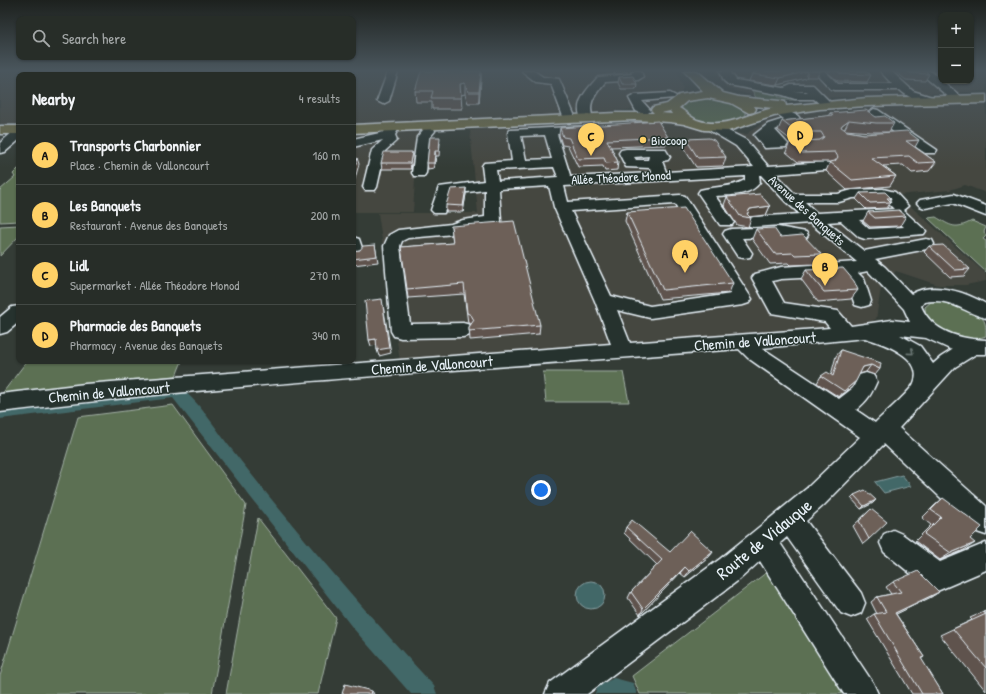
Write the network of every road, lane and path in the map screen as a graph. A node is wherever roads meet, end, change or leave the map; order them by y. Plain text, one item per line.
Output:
1 (566, 103) edge
2 (584, 103) edge
3 (664, 103) edge
4 (674, 103) edge
5 (739, 103) edge
6 (749, 103) edge
7 (784, 103) edge
8 (855, 103) edge
9 (859, 103) edge
10 (754, 104) joint
11 (780, 111) junction
12 (874, 113) junction
13 (824, 116) edge
14 (809, 118) edge
15 (570, 119) junction
16 (794, 119) junction
17 (688, 120) junction
18 (592, 122) junction
19 (745, 122) junction
20 (498, 123) junction
21 (428, 127) junction
22 (713, 127) junction
23 (356, 129) edge
24 (0, 130) edge
25 (16, 130) edge
26 (767, 130) dead end
27 (391, 132) junction
28 (906, 134) junction
29 (16, 136) edge
30 (887, 137) edge
31 (356, 142) edge
32 (716, 145) edge
33 (797, 146) edge
34 (744, 147) junction
35 (517, 148) junction
36 (0, 149) edge
37 (930, 150) dead end
38 (557, 160) junction
39 (826, 166) dead end
40 (757, 171) junction
41 (419, 173) dead end
42 (487, 182) junction
43 (812, 183) dead end
44 (370, 187) dead end
45 (786, 194) junction
46 (925, 203) dead end
47 (900, 206) dead end
48 (562, 207) junction
49 (439, 210) dead end
50 (986, 211) edge
51 (845, 216) dead end
52 (812, 217) junction
53 (726, 222) dead end
54 (753, 222) dead end
55 (829, 232) junction
56 (926, 244) dead end
57 (744, 253) dead end
58 (870, 264) junction
59 (841, 270) junction
60 (932, 294) junction
61 (955, 297) junction
62 (986, 297) edge
63 (604, 301) junction
64 (862, 301) dead end
65 (913, 310) junction
66 (986, 312) edge
67 (16, 314) edge
68 (0, 327) edge
69 (892, 327) junction
70 (463, 330) dead end
71 (855, 332) junction
72 (935, 334) junction
73 (744, 342) junction
74 (979, 347) edge
75 (623, 351) junction
76 (948, 362) junction
77 (866, 381) dead end
78 (924, 387) junction
79 (0, 403) edge
80 (840, 411) junction
81 (881, 433) junction
82 (789, 519) junction
83 (986, 523) edge
84 (763, 541) junction
85 (893, 542) dead end
86 (986, 556) edge
87 (851, 603) dead end
88 (561, 694) edge
89 (862, 694) edge

1 - 15 street
2 - 18 street
3 - 18 main road
4 - 17 main road
5 - 19 main road
6 - 10 main road
7 - 10 main road
8 - 11 main road
9 - 12 street
11 - 16 street
11 - 19 main road
12 - 13 street
12 - 28 street
14 - 16 street
15 - 18 main road
15 - 20 main road
16 - 26 street
17 - 18 main road
17 - 22 main road
18 - 38 street
19 - 22 main road
19 - 34 street
20 - 21 main road
20 - 35 street
21 - 27 main road
21 - 41 street
22 - 34 street, Avenue des Banquets
23 - 27 main road
24 - 25 main road
27 - 31 street
27 - 44 street
28 - 30 street
28 - 37 street
29 - 36 street
32 - 34 street
33 - 34 street
34 - 40 street, Avenue des Banquets
35 - 38 street
35 - 38 street
35 - 42 street
38 - 40 street, Allée Théodore Monod
38 - 42 street, Allée Théodore Monod
38 - 48 street
39 - 40 street, Allée Théodore Monod
40 - 45 street, Avenue des Banquets
40 - 53 street
42 - 49 street, Allée Théodore Monod
42 - 70 street
43 - 45 street
45 - 47 street
45 - 52 street, Avenue des Banquets
46 - 50 street
48 - 63 street
48 - 63 street
51 - 52 street
52 - 54 street
52 - 55 street, Avenue des Banquets
55 - 57 street
55 - 58 street, Avenue des Banquets
56 - 58 street
58 - 59 street
58 - 60 street, Avenue des Banquets
58 - 65 street, Avenue des Banquets
59 - 64 street
59 - 71 street
60 - 61 street, Avenue des Banquets
60 - 65 street, Chemin de Valloncourt
61 - 62 street
61 - 66 street
63 - 75 street
65 - 69 street, Chemin de Valloncourt
65 - 72 street, Avenue des Banquets
67 - 68 street
69 - 71 street, Chemin de Valloncourt
69 - 72 street, Chemin de Valloncourt
71 - 73 street, Chemin de Valloncourt
71 -> 78 street, Chemin de Valloncourt
72 - 74 street
72 - 76 street
73 - 75 street, Chemin de Valloncourt
73 - 80 street
74 - 76 street, Route de Vidauque
75 - 79 street, Chemin de Valloncourt
76 - 78 street, Route de Vidauque
77 - 80 street
78 - 81 street, Route de Vidauque
80 - 81 street
81 - 82 street, Route de Vidauque
81 - 83 street
82 - 84 street, Route de Vidauque
82 - 87 street
84 - 88 street, Route de Vidauque
84 - 89 street
85 - 86 street

